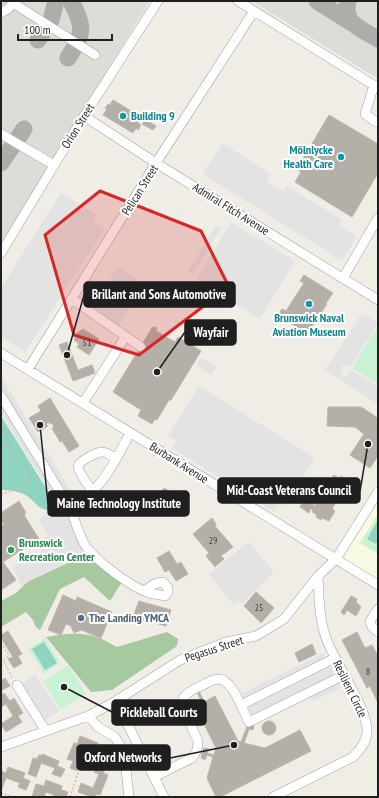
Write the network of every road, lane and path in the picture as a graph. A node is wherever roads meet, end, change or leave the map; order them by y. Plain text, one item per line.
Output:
1 (158, 1) edge
2 (238, 1) edge
3 (14, 2) edge
4 (254, 11) junction
5 (1, 13) edge
6 (95, 55) dead end
7 (376, 86) edge
8 (84, 116) junction
9 (378, 121) edge
10 (1, 134) edge
11 (156, 163) junction
12 (54, 165) junction
13 (378, 218) edge
14 (1, 253) edge
15 (343, 278) junction
16 (72, 299) junction
17 (378, 300) edge
18 (126, 336) junction
19 (141, 346) dead end
20 (1, 353) edge
21 (28, 369) junction
22 (1, 396) edge
23 (83, 404) junction
24 (1, 425) edge
25 (130, 433) junction
26 (116, 459) junction
27 (39, 475) dead end
28 (30, 481) junction
29 (92, 491) junction
30 (378, 492) edge
31 (1, 494) edge
32 (70, 508) junction
33 (336, 559) junction
34 (318, 576) junction
35 (378, 586) edge
36 (143, 590) dead end
37 (378, 609) edge
38 (378, 632) edge
39 (1, 643) edge
40 (335, 658) junction
41 (344, 675) junction
42 (17, 685) joint
43 (118, 699) junction
44 (240, 705) junction
45 (88, 716) junction
46 (45, 730) junction
47 (120, 745) junction
48 (1, 747) edge
49 (154, 777) junction
50 (1, 793) edge
51 (14, 797) edge
52 (70, 797) edge
53 (129, 797) edge
54 (164, 797) edge
55 (273, 797) edge

1 - 8 street, Orion Street
2 - 4 street
3 - 5 street
3 - 6 street
4 - 7 street
4 - 11 street, Pelican Street
7 - 9 street
8 - 11 street, Admiral Fitch Avenue
8 - 12 street, Orion Street
10 - 12 street
11 - 15 street, Admiral Fitch Avenue
11 - 16 street, Pelican Street
12 - 14 street, Orion Street
13 - 15 street
15 - 17 street, Admiral Fitch Avenue
16 - 18 street
16 - 21 street, Pelican Street
18 - 19 street
18 - 23 street
20 - 21 street, Burbank Avenue
21 - 23 street, Burbank Avenue
22 - 32 street
23 - 25 street, Burbank Avenue
24 - 28 path
25 - 26 street
25 - 33 street, Burbank Avenue
26 - 29 street
26 - 29 street
27 - 28 path
28 - 31 path
29 - 32 street
30 - 33 street, Pegasus Street
32 - 36 street
33 - 34 street, Pegasus Street
33 - 35 street, Burbank Avenue
34 - 40 street, Resilient Circle
34 - 43 street, Pegasus Street
37 - 38 street
39 - 42 path
40 - 41 street, Resilient Circle
40 - 44 street
41 - 44 street
41 - 55 street, Resilient Circle
42 - 46 street
43 - 45 street, Pegasus Street
43 - 49 street
44 - 49 street
45 - 46 street, Pegasus Street
45 - 47 street
46 - 48 street, Pegasus Street
47 - 52 path
47 - 53 street
49 - 54 street
50 - 51 path

